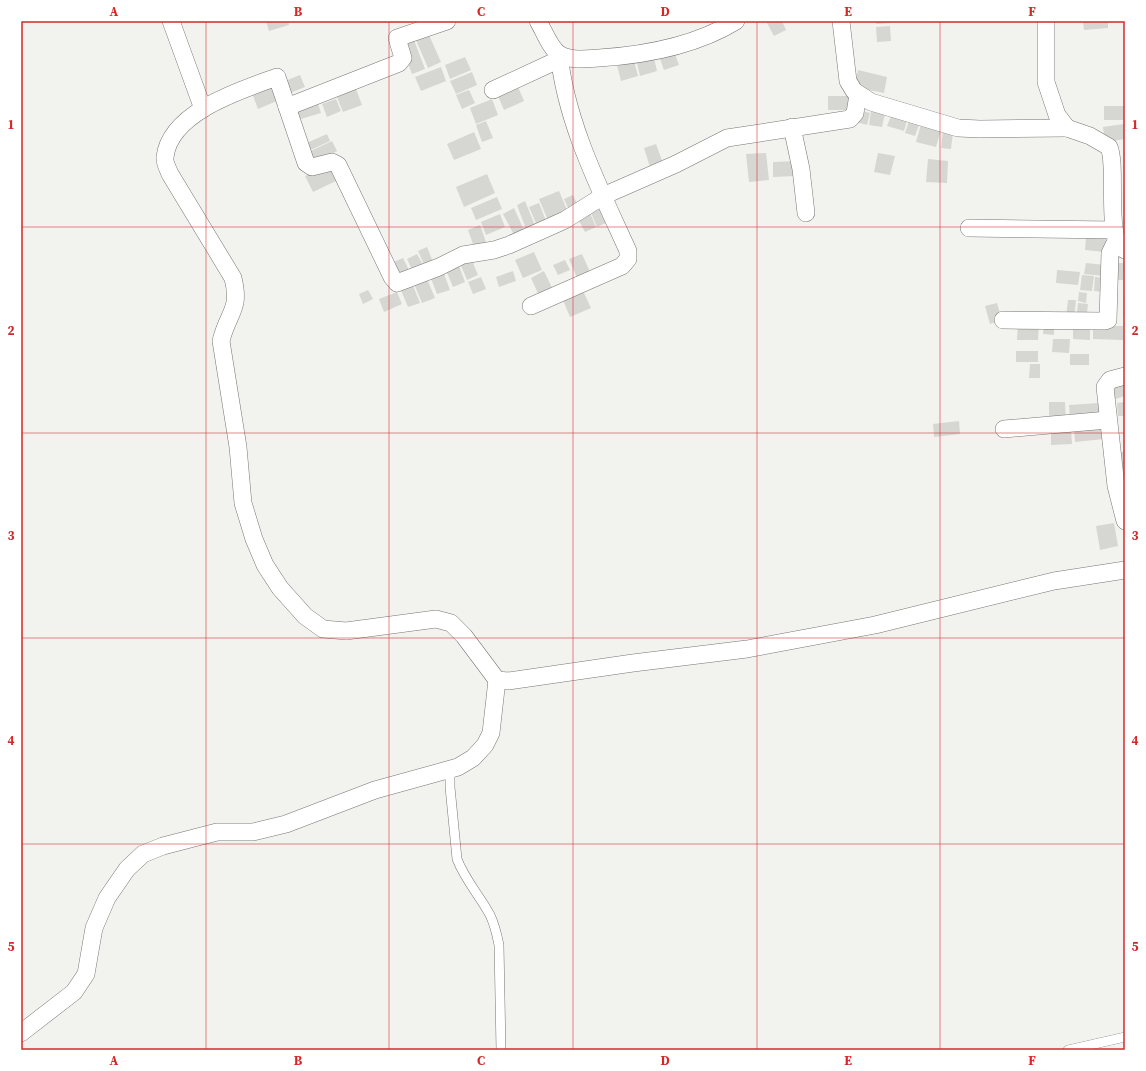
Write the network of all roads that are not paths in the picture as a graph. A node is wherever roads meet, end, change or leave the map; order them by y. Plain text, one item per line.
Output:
1 (171, 21) edge
2 (447, 21) edge
3 (538, 21) edge
4 (736, 21) edge
5 (841, 21) edge
6 (1046, 21) edge
7 (559, 57) junction
8 (493, 90) dead end
9 (858, 95) junction
10 (287, 107) junction
11 (203, 109) junction
12 (792, 127) junction
13 (1067, 128) junction
14 (603, 196) junction
15 (806, 213) dead end
16 (969, 228) dead end
17 (1118, 240) edge
18 (531, 306) dead end
19 (1003, 320) dead end
20 (1125, 376) edge
21 (1108, 420) junction
22 (1004, 429) dead end
23 (1125, 521) edge
24 (1125, 570) edge
25 (497, 680) junction
26 (450, 769) junction
27 (21, 1033) edge
28 (1125, 1037) edge
29 (501, 1050) edge
30 (1068, 1050) edge

1 - 11 street
2 - 10 street
3 - 7 street
4 - 7 street
5 - 9 street
6 - 13 street
7 - 8 street
7 - 14 street
9 - 12 street
9 - 13 street
10 - 11 street
10 - 14 street
11 - 25 street
12 - 14 street
12 - 15 street
13 - 17 street
14 - 18 street
16 - 17 street
17 - 19 street
20 - 21 street
21 - 22 street
21 - 23 street
24 - 25 street
25 - 26 street
26 - 27 street
26 - 29 lane
28 - 30 lane

